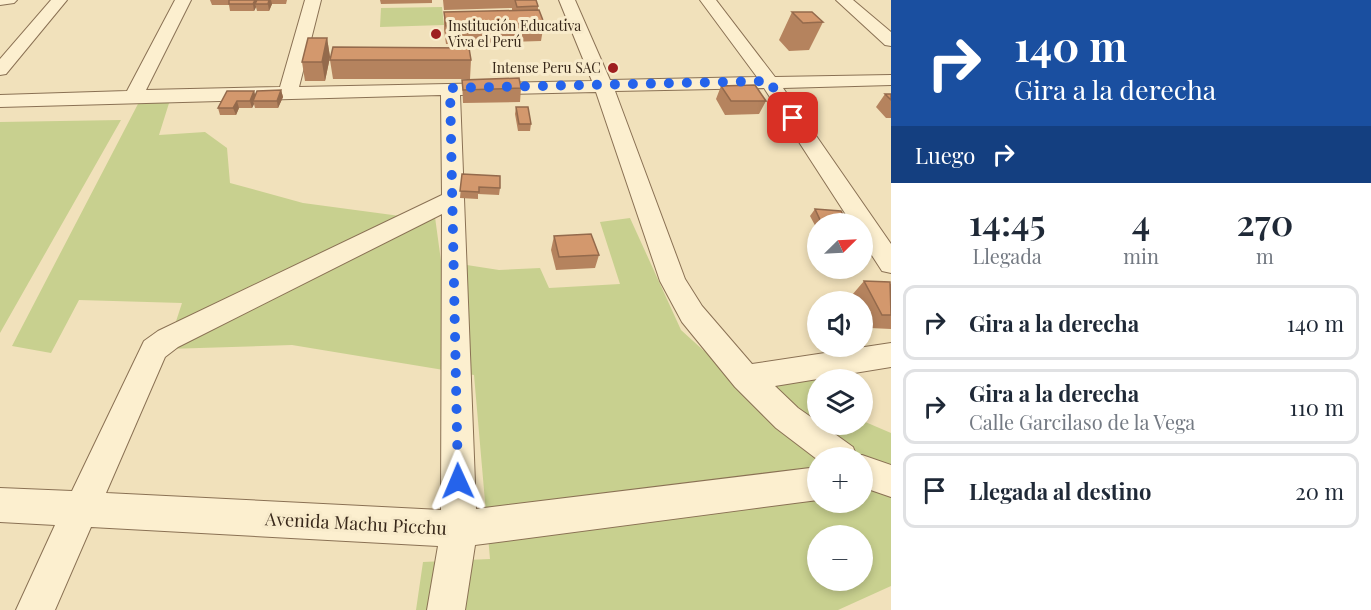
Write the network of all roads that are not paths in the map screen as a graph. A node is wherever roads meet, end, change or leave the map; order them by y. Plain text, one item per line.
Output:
1 (0, 0) edge
2 (9, 0) edge
3 (59, 0) edge
4 (183, 0) edge
5 (313, 0) edge
6 (567, 0) edge
7 (708, 0) edge
8 (844, 0) edge
9 (891, 41) edge
10 (0, 70) edge
11 (891, 80) edge
12 (769, 81) junction
13 (603, 85) junction
14 (450, 88) junction
15 (288, 93) junction
16 (134, 96) junction
17 (0, 101) edge
18 (454, 198) junction
19 (891, 264) edge
20 (891, 355) edge
21 (746, 378) junction
22 (829, 447) edge
23 (807, 484) edge
24 (0, 505) edge
25 (80, 510) junction
26 (459, 529) junction
27 (35, 610) edge
28 (446, 610) edge

1 - 2 street
3 - 10 street
4 - 16 street
5 - 15 street
6 - 13 street
7 - 12 street
8 - 9 street
11 - 12 street
12 - 13 street
12 - 19 street
13 - 14 street
13 - 21 street
14 - 15 street
14 - 18 street
15 - 16 street
16 - 17 street
18 - 25 street
18 - 26 street
20 - 21 street
21 - 22 street
23 - 26 street, Avenida Machu Picchu
24 - 25 street, Avenida Machu Picchu
25 - 26 street, Avenida Machu Picchu
25 - 27 street
26 - 28 street

